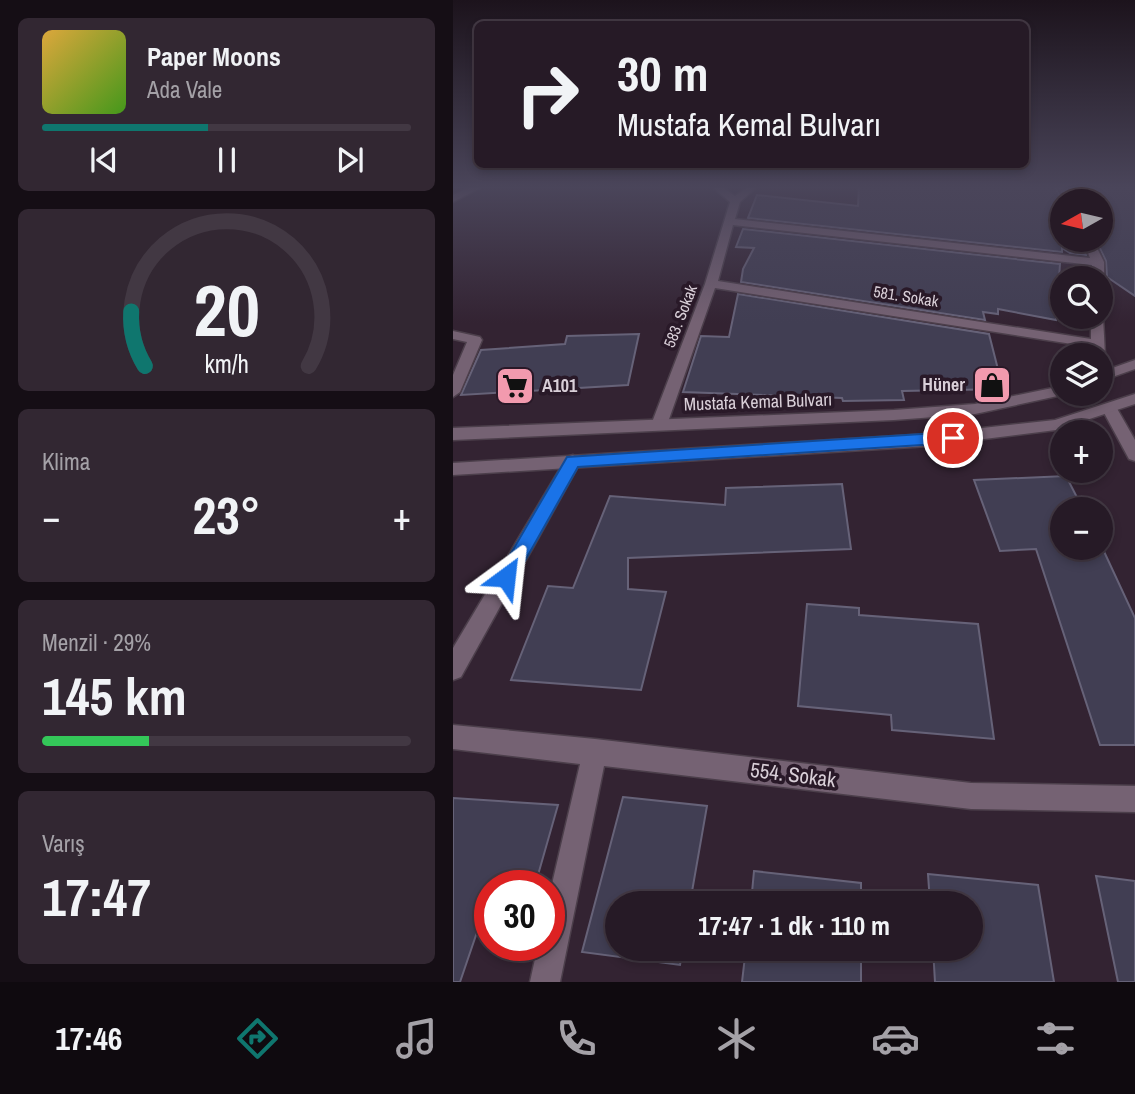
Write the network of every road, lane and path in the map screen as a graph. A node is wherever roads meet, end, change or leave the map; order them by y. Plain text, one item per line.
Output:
1 (727, 232) edge
2 (820, 232) edge
3 (1093, 252) edge
4 (1098, 262) junction
5 (1098, 266) edge
6 (711, 284) junction
7 (453, 335) edge
8 (1062, 343) edge
9 (1135, 364) edge
10 (1113, 372) edge
11 (453, 392) edge
12 (1050, 394) edge
13 (1135, 400) edge
14 (1110, 409) junction
15 (659, 425) junction
16 (453, 434) edge
17 (1135, 455) edge
18 (573, 461) junction
19 (453, 468) edge
20 (453, 669) edge
21 (453, 737) edge
22 (595, 751) junction
23 (1135, 799) edge
24 (545, 982) edge

1 - 6 street, 583. Sokak
2 - 4 street
3 - 4 street
4 - 5 street
6 - 8 street, 581. Sokak
6 - 15 street, 583. Sokak
7 - 11 street
9 - 10 street
12 - 15 street, Mustafa Kemal Bulvarı
13 - 14 street
14 - 17 street
14 - 18 street
15 - 16 street, Mustafa Kemal Bulvarı
18 - 19 street
18 - 20 street
21 - 22 street, 554. Sokak
22 - 23 street, 554. Sokak
22 - 24 street

